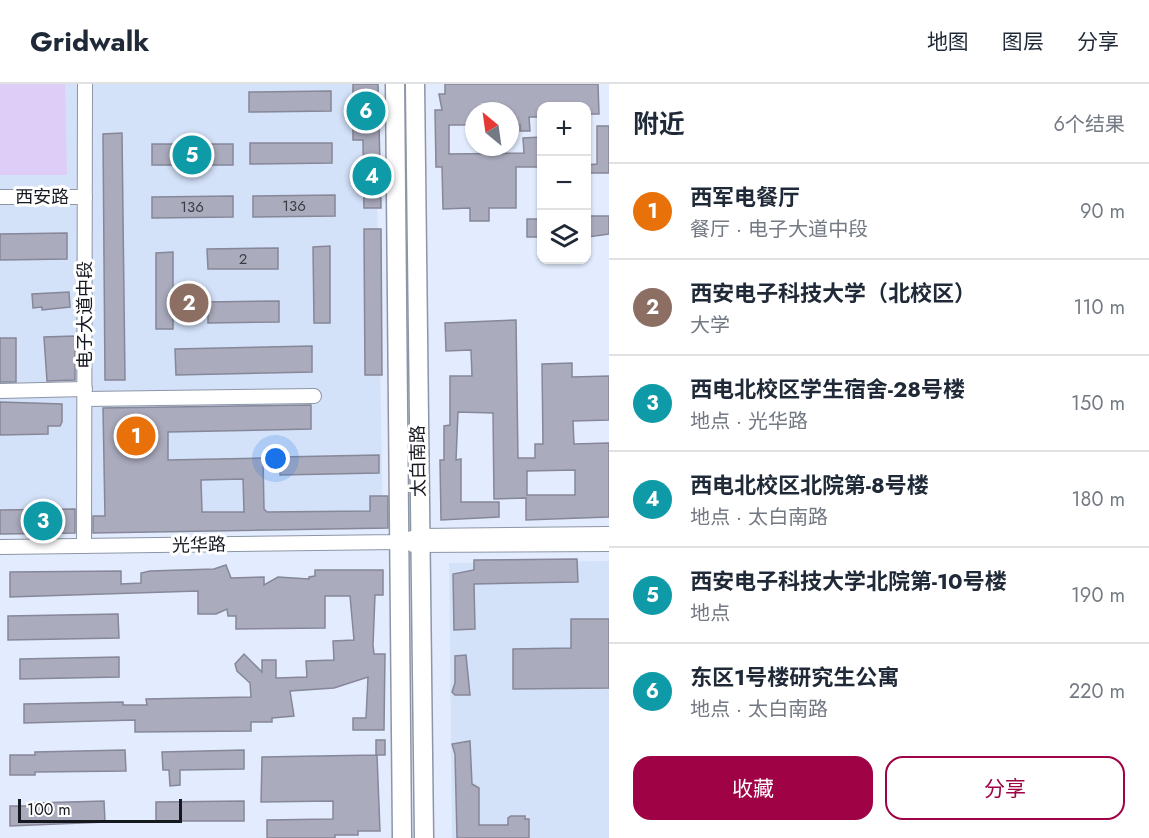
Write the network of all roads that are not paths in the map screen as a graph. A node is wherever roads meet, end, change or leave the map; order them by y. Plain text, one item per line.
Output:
1 (85, 84) edge
2 (395, 84) edge
3 (414, 84) edge
4 (0, 197) edge
5 (85, 197) junction
6 (0, 391) edge
7 (85, 394) junction
8 (314, 396) dead end
9 (609, 534) edge
10 (419, 541) junction
11 (399, 542) junction
12 (609, 544) edge
13 (84, 546) junction
14 (0, 547) edge
15 (402, 838) edge
16 (423, 838) edge

1 - 5 street, 电子大道中段
2 - 11 main road, 太白南路
3 - 10 main road, 太白南路
4 - 5 street, 西安路
5 - 7 street, 电子大道中段
6 - 7 street
7 - 8 street
7 - 13 street, 电子大道中段
9 - 10 street, 光华路
10 - 11 street, 光华路
10 - 12 street, 光华路
10 - 16 main road, 太白南路
11 - 13 street, 光华路
11 - 15 main road, 太白南路
13 - 14 street, 光华路

